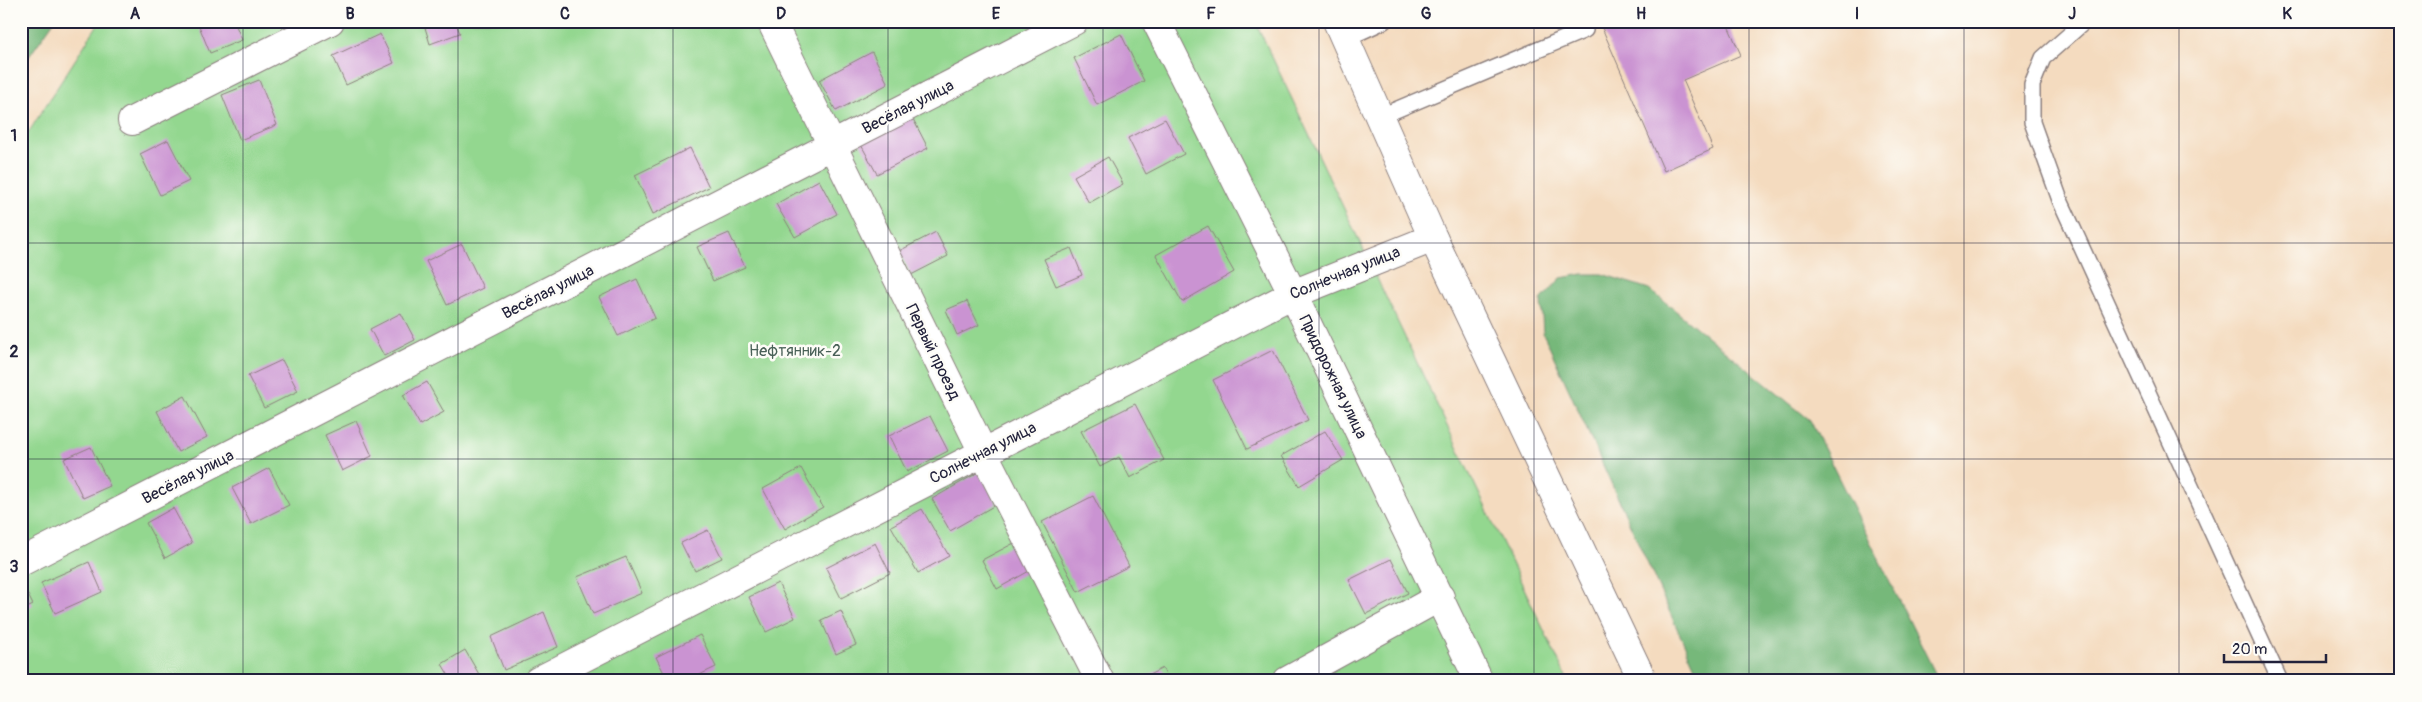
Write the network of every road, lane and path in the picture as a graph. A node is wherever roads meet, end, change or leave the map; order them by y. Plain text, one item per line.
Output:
1 (330, 21) edge
2 (771, 21) edge
3 (1074, 21) edge
4 (1156, 21) edge
5 (1384, 21) edge
6 (2086, 21) edge
7 (1341, 30) edge
8 (1585, 30) dead end
9 (1380, 117) junction
10 (132, 121) dead end
11 (831, 146) junction
12 (1433, 238) junction
13 (1293, 294) junction
14 (983, 452) junction
15 (21, 562) edge
16 (1440, 597) junction
17 (538, 681) edge
18 (1100, 681) edge
19 (1287, 681) edge
20 (1479, 681) edge
21 (1643, 681) edge
22 (2280, 681) edge

1 - 10 street
2 - 11 street, Первый проезд
3 - 11 street, Весёлая улица
4 - 13 street, Придорожная улица
5 - 7 lane
6 - 22 lane
7 - 9 street
8 - 9 lane
9 - 12 street
11 - 14 street, Первый проезд
11 - 15 street, Весёлая улица
12 - 13 street, Солнечная улица
12 - 21 street
13 - 14 street, Солнечная улица
13 - 16 street, Придорожная улица
14 - 17 street, Солнечная улица
14 - 18 street, Первый проезд
16 - 19 street
16 - 20 street, Придорожная улица

